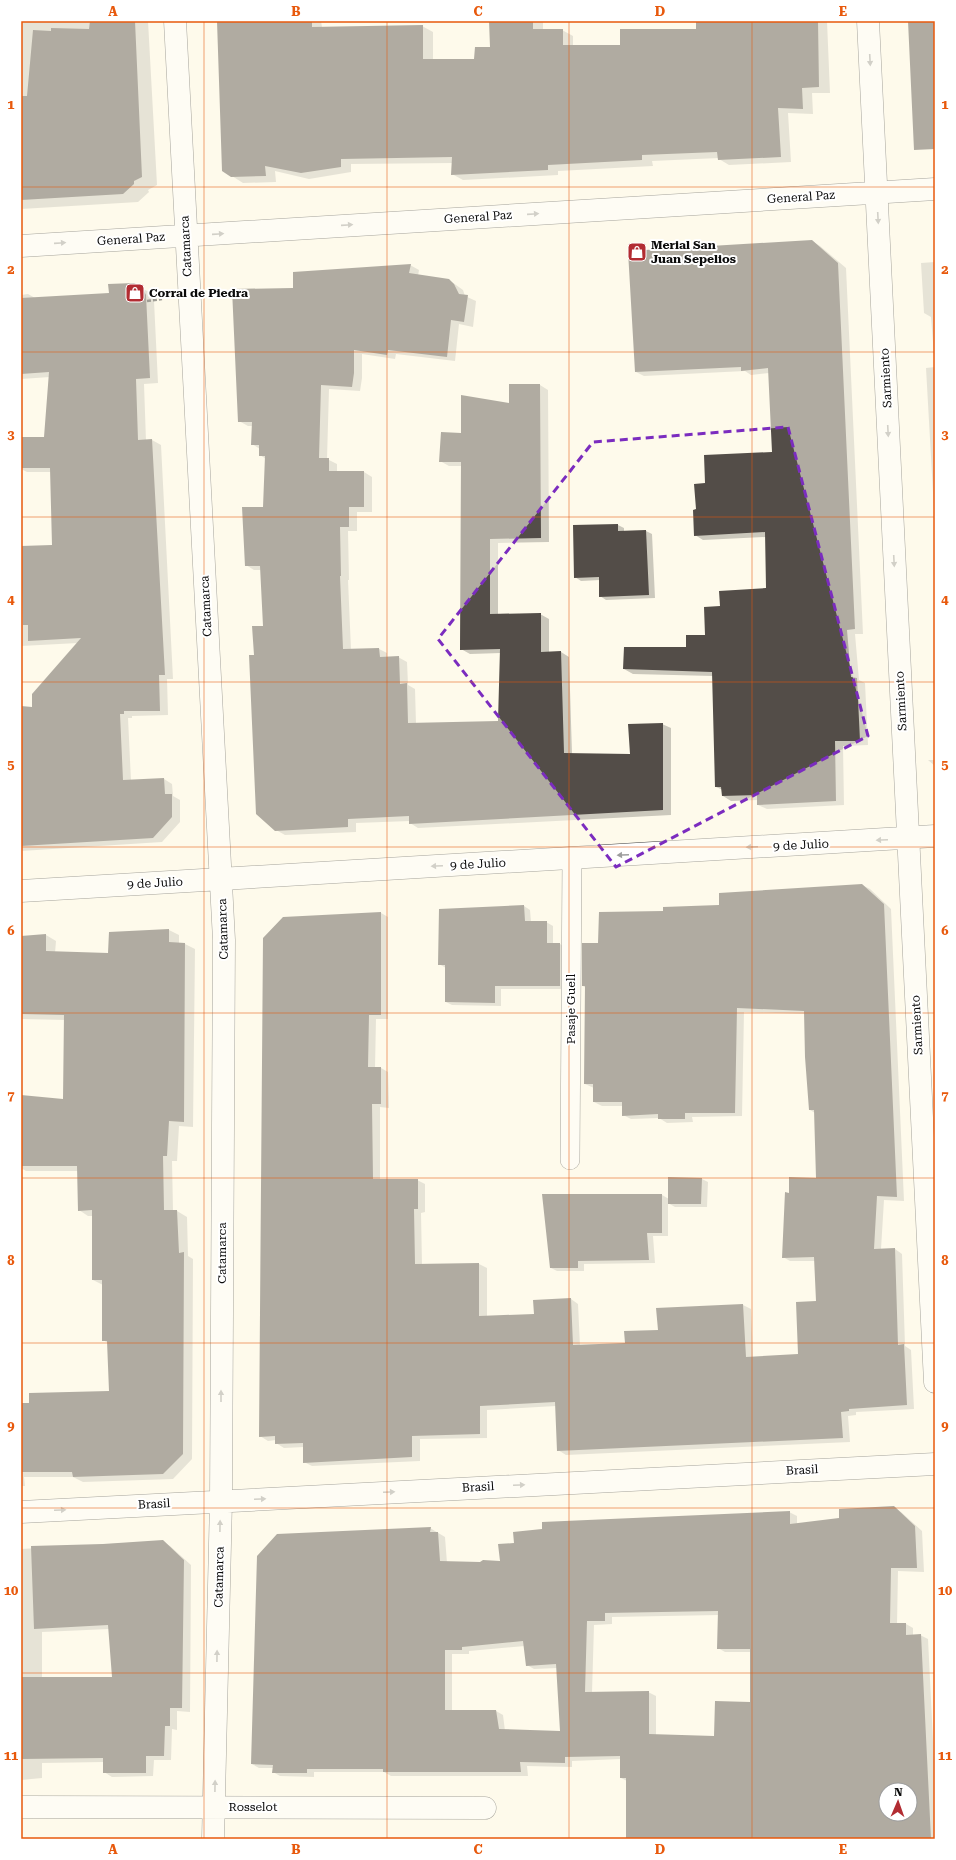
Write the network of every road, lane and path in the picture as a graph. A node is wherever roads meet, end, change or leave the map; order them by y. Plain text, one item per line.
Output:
1 (175, 21) edge
2 (868, 21) edge
3 (935, 189) edge
4 (876, 192) junction
5 (186, 236) junction
6 (21, 246) edge
7 (935, 836) edge
8 (908, 838) junction
9 (572, 858) junction
10 (221, 879) junction
11 (21, 891) edge
12 (570, 1160) dead end
13 (935, 1382) edge
14 (935, 1464) edge
15 (221, 1501) junction
16 (21, 1512) edge
17 (21, 1807) edge
18 (214, 1807) junction
19 (485, 1808) dead end
20 (214, 1839) edge

1 - 5 street, Catamarca
2 -> 4 street, Sarmiento
3 - 4 street, General Paz
5 -> 4 street, General Paz
4 -> 8 street, Sarmiento
6 -> 5 street, General Paz
5 - 10 street, Catamarca
7 - 8 street, 9 de Julio
8 -> 9 street, 9 de Julio
8 - 13 street, Sarmiento
9 -> 10 street, 9 de Julio
9 - 12 lane, Pasaje Guell
10 - 11 street, 9 de Julio
15 -> 10 street, Catamarca
15 -> 14 street, Brasil
16 -> 15 street, Brasil
18 -> 15 street, Catamarca
17 - 18 street, Rosselot
18 - 19 street, Rosselot
18 - 20 street, Catamarca

